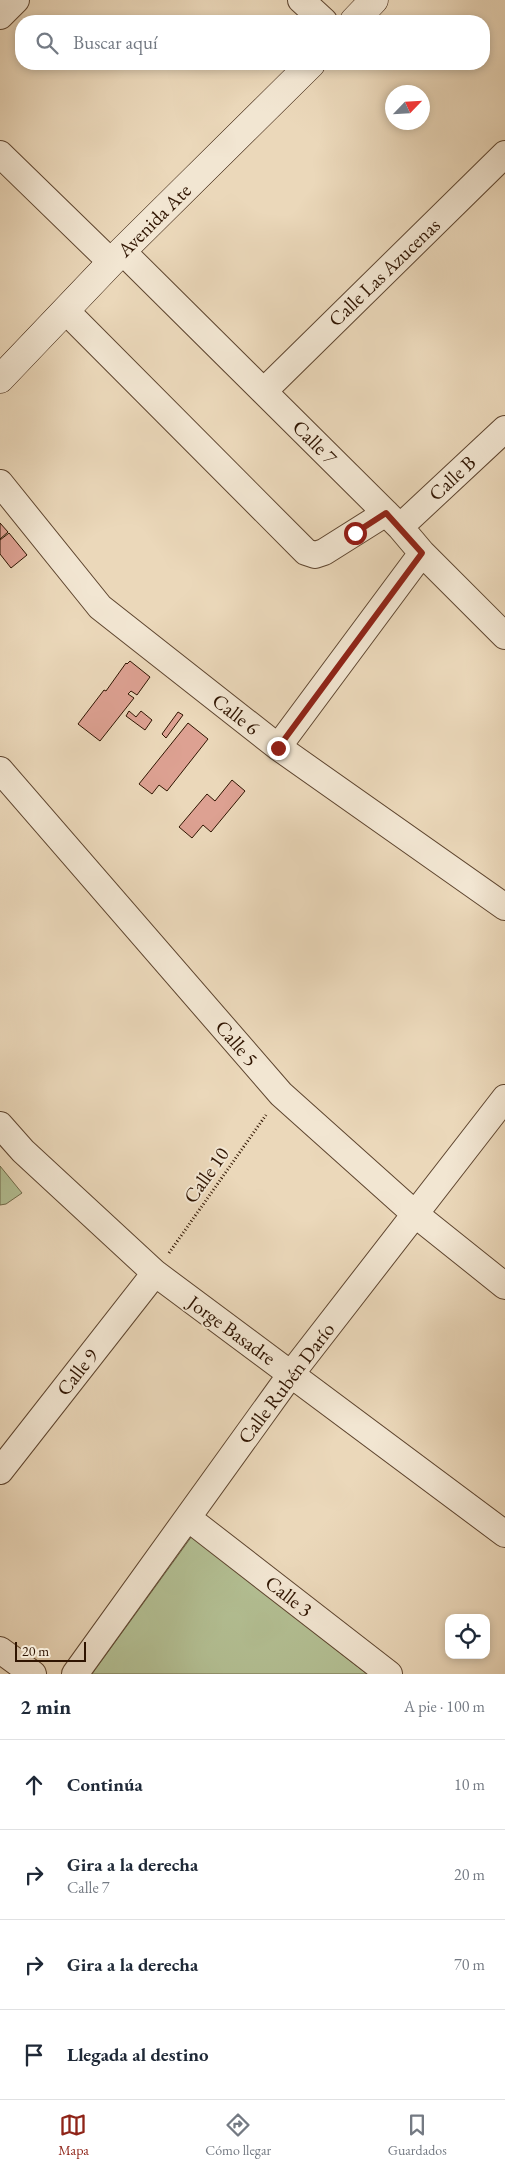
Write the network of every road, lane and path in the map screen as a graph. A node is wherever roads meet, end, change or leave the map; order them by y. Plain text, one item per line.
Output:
1 (16, 0) edge
2 (301, 0) edge
3 (374, 0) edge
4 (317, 15) edge
5 (360, 15) edge
6 (0, 16) edge
7 (305, 70) edge
8 (0, 154) edge
9 (505, 154) edge
10 (117, 257) junction
11 (66, 311) junction
12 (0, 379) edge
13 (264, 391) junction
14 (505, 430) edge
15 (0, 483) edge
16 (393, 520) junction
17 (422, 553) junction
18 (505, 636) edge
19 (278, 748) junction
20 (0, 770) edge
21 (505, 907) edge
22 (281, 1094) junction
23 (505, 1098) edge
24 (0, 1125) edge
25 (415, 1214) junction
26 (155, 1273) junction
27 (505, 1286) edge
28 (291, 1374) junction
29 (0, 1470) edge
30 (188, 1518) junction
31 (505, 1534) edge
32 (0, 1650) edge
33 (33, 1674) edge
34 (75, 1674) edge
35 (390, 1674) edge

1 - 6 street
2 - 4 street
3 - 5 street
7 - 10 street, Avenida Ate
8 - 10 street, Calle 7
9 - 13 street, Calle Las Azucenas
10 - 11 street, Avenida Ate
10 - 13 street, Calle 7
11 - 12 street, Avenida Ate
11 - 16 street, Calle B
13 - 16 street, Calle 7
14 - 16 street, Calle B
15 - 19 street, Calle 6
16 - 17 street, Calle 7
17 - 18 street, Calle 7
17 - 19 street
19 - 21 street, Calle 6
20 - 22 street, Calle 5
22 - 25 street, Calle 5
22 - 26 path, Calle 10
23 - 25 street, Calle Rubén Darío
24 - 26 street, Jorge Basadre
25 - 27 street, Calle 5
25 - 28 street, Calle Rubén Darío
26 - 28 street, Jorge Basadre
26 - 29 street, Calle 9
28 - 30 street, Calle Rubén Darío
28 - 31 street, Jorge Basadre
30 - 34 street, Calle Rubén Darío
30 - 35 street, Calle 3
32 - 33 street

